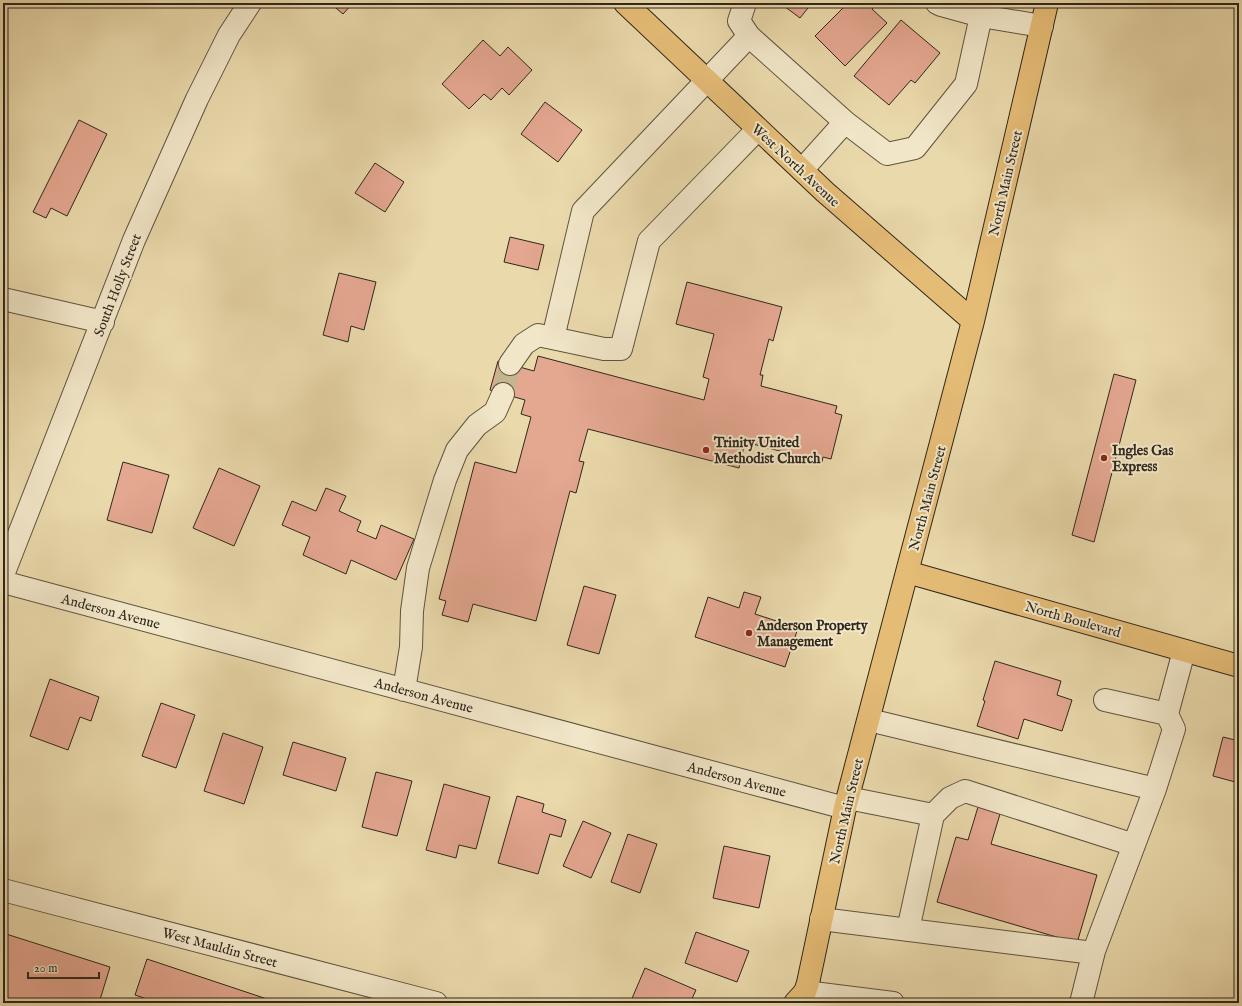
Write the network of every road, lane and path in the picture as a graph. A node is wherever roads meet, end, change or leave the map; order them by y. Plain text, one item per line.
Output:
1 (250, 3) edge
2 (625, 3) edge
3 (745, 3) edge
4 (938, 3) edge
5 (1047, 3) edge
6 (981, 16) junction
7 (1042, 26) junction
8 (749, 36) junction
9 (707, 81) junction
10 (845, 122) junction
11 (758, 129) junction
12 (802, 170) junction
13 (3, 299) edge
14 (973, 321) junction
15 (103, 322) junction
16 (553, 338) junction
17 (510, 364) tunnel mouth
18 (503, 394) tunnel mouth
19 (908, 572) junction
20 (3, 576) edge
21 (3, 582) edge
22 (1184, 651) junction
23 (1239, 666) edge
24 (404, 690) junction
25 (1105, 700) dead end
26 (1167, 714) junction
27 (868, 720) junction
28 (1155, 789) junction
29 (846, 803) junction
30 (933, 815) junction
31 (1134, 845) junction
32 (3, 890) edge
33 (821, 919) junction
34 (908, 930) junction
35 (1093, 953) junction
36 (804, 999) edge
37 (436, 1003) edge
38 (893, 1003) edge
39 (1081, 1003) edge

1 - 15 street, South Holly Street
2 - 9 main road, West North Avenue
3 - 8 street
4 - 6 street
5 - 7 main road, North Main Street
6 - 7 street
6 - 10 street
7 - 14 main road, North Main Street
8 - 9 street
8 - 10 street
9 - 11 main road, West North Avenue
9 - 16 street
10 - 12 street
11 - 12 main road, West North Avenue
11 - 16 street
12 - 14 main road, West North Avenue
13 - 15 street
14 - 19 main road, North Main Street
15 - 20 street, South Holly Street
16 - 17 street
18 - 24 street
19 - 22 main road, North Boulevard
19 - 27 main road, North Main Street
21 - 24 street, Anderson Avenue
22 - 23 main road, North Boulevard
22 - 26 street
24 - 29 street, Anderson Avenue
25 - 26 street
26 - 28 street
27 - 28 street
27 - 29 main road, North Main Street
28 - 31 street
29 - 30 street, Anderson Avenue
29 - 33 main road, North Main Street
30 - 31 street
30 - 34 street
31 - 35 street
32 - 37 street, West Mauldin Street
33 - 34 street
33 - 36 main road, North Main Street
34 - 35 street
35 - 39 street
36 - 38 street

